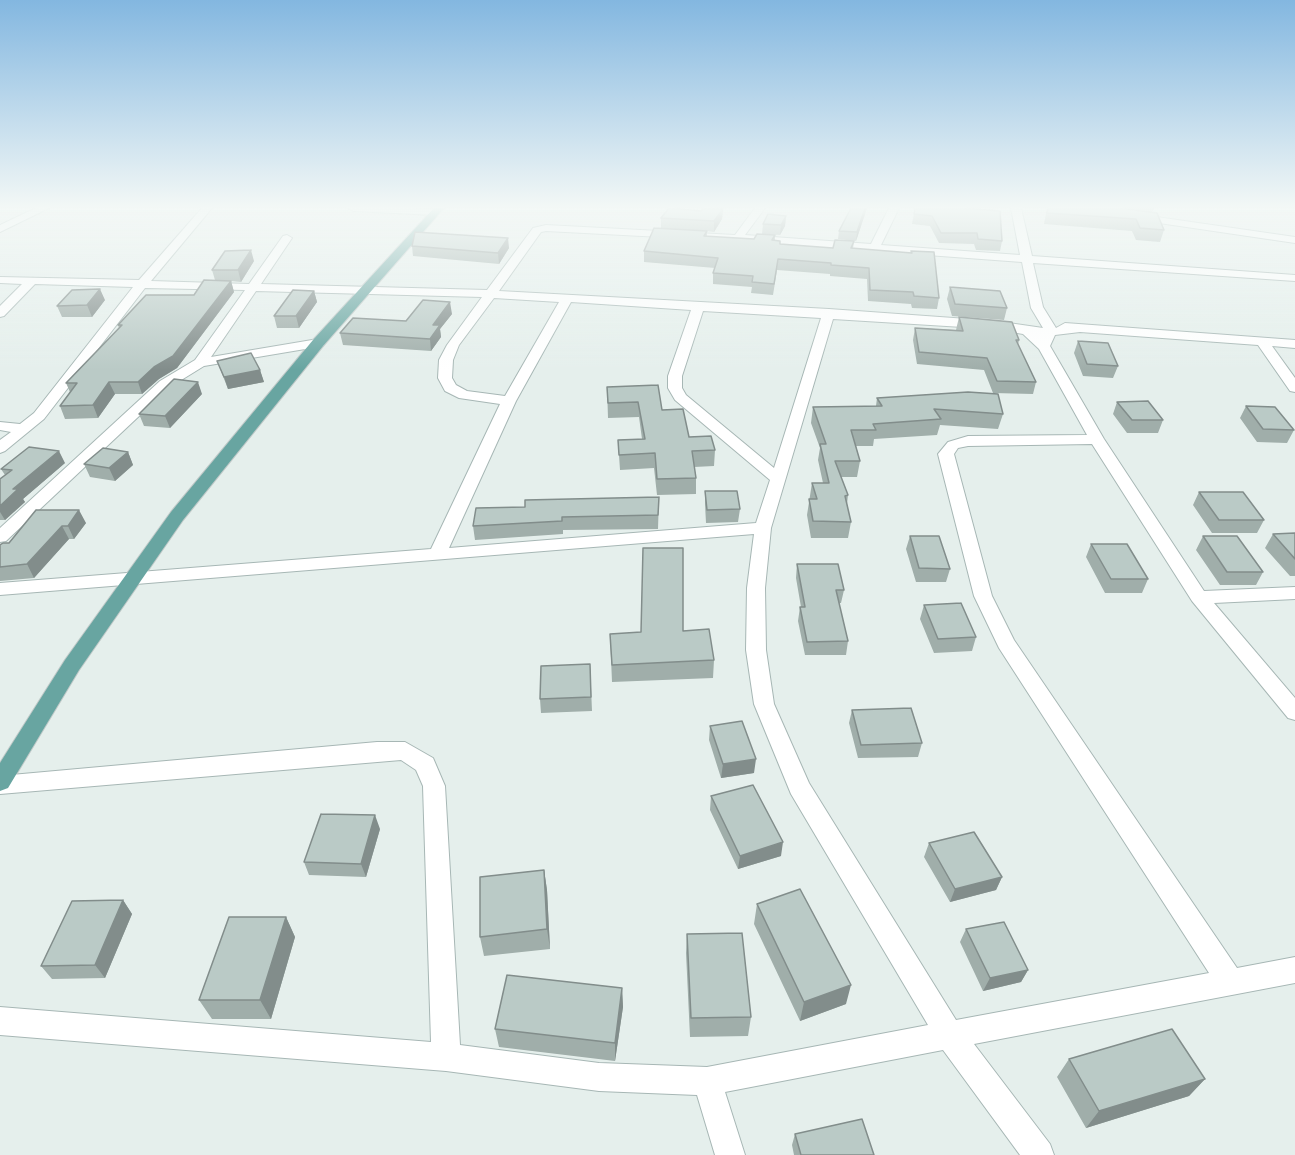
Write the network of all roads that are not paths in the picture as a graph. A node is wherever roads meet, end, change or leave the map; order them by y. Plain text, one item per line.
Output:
1 (161, 262) edge
2 (270, 262) edge
3 (392, 262) edge
4 (515, 262) edge
5 (1029, 262) edge
6 (1069, 262) edge
7 (1295, 278) edge
8 (0, 280) edge
9 (32, 281) junction
10 (141, 285) junction
11 (253, 286) junction
12 (367, 290) junction
13 (492, 294) junction
14 (567, 298) junction
15 (699, 305) junction
16 (1037, 308) junction
17 (829, 313) junction
18 (0, 314) edge
19 (1025, 327) junction
20 (1048, 334) junction
21 (1262, 341) junction
22 (318, 343) junction
23 (1295, 344) edge
24 (200, 363) junction
25 (1295, 388) edge
26 (509, 401) junction
27 (0, 426) edge
28 (26, 429) junction
29 (1097, 439) junction
30 (0, 448) edge
31 (779, 480) junction
32 (763, 528) junction
33 (0, 537) edge
34 (437, 554) junction
35 (131, 579) junction
36 (0, 589) edge
37 (1295, 593) edge
38 (1199, 597) junction
39 (1295, 712) edge
40 (0, 783) edge
41 (1295, 970) edge
42 (1230, 981) junction
43 (0, 1021) edge
44 (950, 1036) junction
45 (446, 1057) junction
46 (707, 1080) junction
47 (730, 1155) edge
48 (1039, 1155) edge

1 - 10 street
2 - 11 street
3 - 12 main road
4 - 13 street
5 - 16 street
6 - 7 street
8 - 9 street
9 - 10 street
9 - 18 street
10 - 11 street
10 - 28 street
11 - 12 street
11 - 24 street
12 - 13 street
12 - 22 main road
13 - 14 street
13 - 26 street
14 - 15 street
14 - 26 street
15 - 17 street
15 - 31 street
16 - 19 street
16 - 20 street
17 - 19 street
17 - 31 street
19 - 20 street
19 - 20 street
20 - 21 street
20 - 29 street
21 - 23 street
21 - 25 street
22 - 24 street
22 - 35 main road
24 - 33 street
26 - 34 street
27 - 28 street
28 - 30 street
29 - 38 street
29 - 42 street
31 - 32 street
32 - 34 street
32 - 44 street
34 - 35 street
35 - 36 street
35 - 40 main road
37 - 38 street
38 - 39 street
40 - 45 street
41 - 42 street
42 - 44 street
43 - 45 street
44 - 46 street
44 - 48 street
45 - 46 street
46 - 47 street

